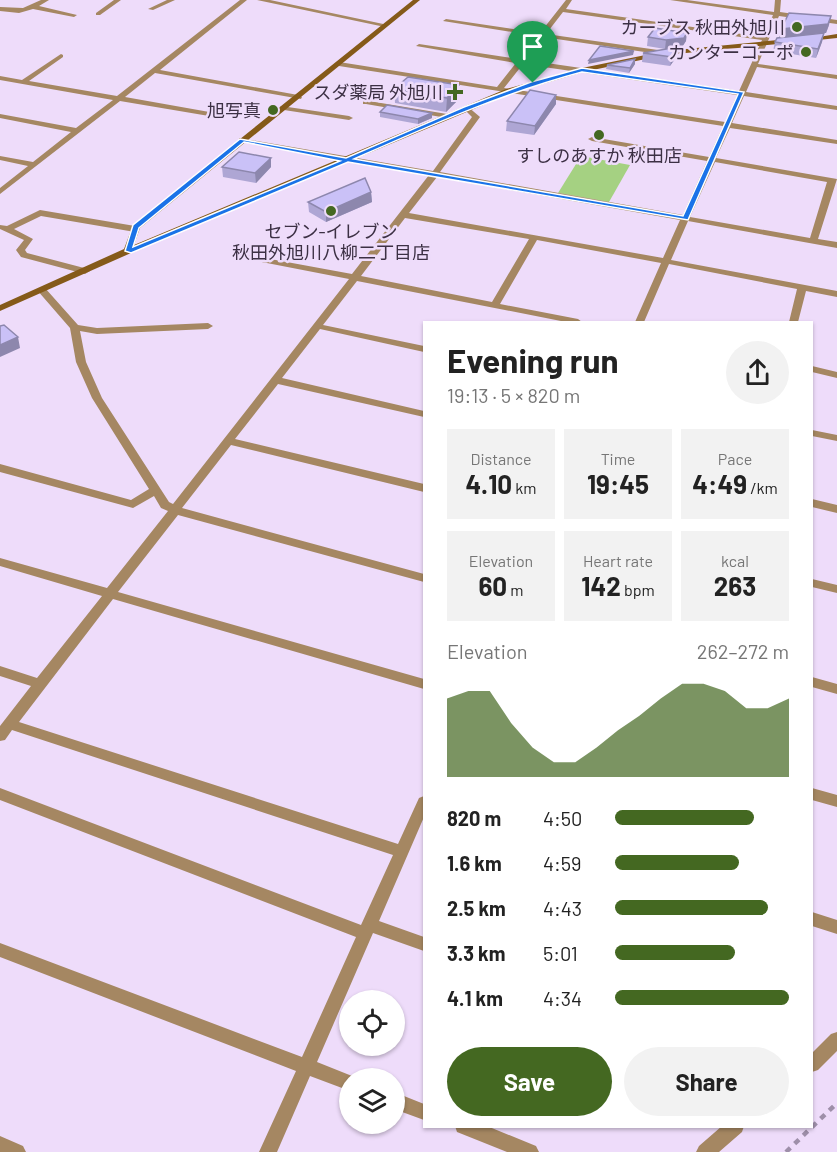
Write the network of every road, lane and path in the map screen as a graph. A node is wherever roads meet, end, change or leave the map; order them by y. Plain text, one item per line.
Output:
1 (46, 0) edge
2 (118, 0) edge
3 (172, 0) edge
4 (244, 0) edge
5 (260, 0) edge
6 (417, 0) edge
7 (569, 0) edge
8 (673, 0) edge
9 (778, 0) edge
10 (727, 3) edge
11 (33, 7) junction
12 (0, 9) edge
13 (151, 9) dead end
14 (561, 10) junction
15 (98, 14) dead end
16 (777, 14) junction
17 (74, 15) dead end
18 (446, 21) dead end
19 (837, 22) edge
20 (385, 25) junction
21 (544, 34) junction
22 (837, 36) edge
23 (765, 41) junction
24 (418, 46) dead end
25 (665, 53) junction
26 (61, 56) dead end
27 (522, 61) junction
28 (339, 64) junction
29 (754, 65) junction
30 (582, 70) junction
31 (154, 71) junction
32 (837, 77) edge
33 (0, 78) edge
34 (23, 82) junction
35 (500, 88) junction
36 (509, 91) junction
37 (742, 93) junction
38 (298, 97) junction
39 (119, 99) junction
40 (366, 102) dead end
41 (284, 108) junction
42 (466, 108) junction
43 (837, 108) edge
44 (215, 115) dead end
45 (0, 116) edge
46 (447, 116) junction
47 (349, 118) dead end
48 (728, 124) junction
49 (78, 131) junction
50 (592, 139) dead end
51 (242, 140) junction
52 (837, 142) edge
53 (0, 158) edge
54 (712, 159) junction
55 (347, 160) junction
56 (34, 165) junction
57 (434, 175) junction
58 (835, 180) edge
59 (0, 192) edge
60 (404, 214) junction
61 (685, 219) junction
62 (4, 227) edge
63 (135, 229) junction
64 (534, 237) junction
65 (813, 241) junction
66 (837, 246) edge
67 (128, 251) junction
68 (236, 254) dead end
69 (666, 261) junction
70 (85, 271) junction
71 (354, 278) junction
72 (802, 287) junction
73 (42, 290) junction
74 (837, 294) edge
75 (494, 306) junction
76 (0, 308) edge
77 (573, 321) edge
78 (639, 321) edge
79 (793, 321) edge
80 (208, 326) dead end
81 (75, 327) junction
82 (317, 327) junction
83 (423, 349) edge
84 (813, 369) edge
85 (837, 375) edge
86 (276, 380) junction
87 (423, 414) edge
88 (813, 433) edge
89 (837, 438) edge
90 (228, 441) junction
91 (0, 468) edge
92 (423, 488) edge
93 (156, 490) junction
94 (813, 503) edge
95 (837, 509) edge
96 (175, 510) junction
97 (0, 562) edge
98 (423, 578) edge
99 (813, 583) edge
100 (837, 589) edge
101 (110, 594) junction
102 (0, 671) edge
103 (813, 682) edge
104 (40, 684) junction
105 (423, 684) edge
106 (837, 688) edge
107 (5, 730) edge
108 (0, 794) edge
109 (813, 794) edge
110 (837, 801) edge
111 (423, 804) edge
112 (402, 852) junction
113 (813, 919) edge
114 (837, 927) edge
115 (368, 930) junction
116 (423, 944) edge
117 (0, 950) edge
118 (837, 1040) edge
119 (813, 1063) edge
120 (306, 1067) junction
121 (339, 1079) edge
122 (837, 1103) edge
123 (405, 1104) edge
124 (423, 1112) edge
125 (813, 1126) edge
126 (468, 1128) edge
127 (734, 1128) edge
128 (811, 1128) edge
129 (0, 1145) edge
130 (17, 1152) edge
131 (268, 1152) edge
132 (530, 1152) edge
133 (705, 1152) edge
134 (786, 1152) edge

1 - 11 street
2 - 15 street
3 - 13 street
4 - 31 street
5 - 20 street
6 - 20 main road
7 - 14 street
8 - 10 street
9 - 16 street
10 - 16 street
11 - 12 street
11 - 17 street
14 - 21 street
14 - 23 street
16 - 19 street
16 - 23 street
18 - 21 street
20 - 28 main road
21 - 25 street
21 - 27 street
22 - 23 main road
23 - 25 main road
23 - 29 street
24 - 27 street
25 - 30 main road
26 - 34 street
27 - 30 street
27 - 35 street
28 - 35 street
28 - 38 main road
29 - 32 street
29 - 37 street
30 - 36 main road
30 - 37 street
31 - 38 street
31 - 39 street
33 - 34 street
34 - 39 street
35 - 36 street
36 - 42 main road
36 - 48 street
37 - 43 street
37 - 48 street
38 - 41 main road
39 - 44 street
39 - 49 street
40 - 46 street
41 - 47 street
41 - 51 main road
42 - 46 main road
42 - 57 street
45 - 49 street
46 - 55 main road
48 - 52 street
48 - 54 street
49 - 56 street
50 - 54 street
51 - 55 street
51 - 63 main road
53 - 56 street
54 - 58 street
54 - 61 street
55 - 57 street
55 - 67 main road
56 - 59 street
57 - 60 street
57 - 61 street
58 - 65 street
60 - 64 street
60 - 71 street
61 - 65 street
61 - 69 street
62 - 63 street
62 - 70 street
63 - 67 main road
64 - 69 street
64 - 75 street
65 - 66 street
67 - 70 main road
68 - 71 street
69 - 72 street
69 - 78 street
70 - 73 main road
71 - 75 street
71 - 82 street
72 - 74 street
72 - 79 street
73 - 76 main road
73 - 81 street
75 - 77 street
80 - 81 street
81 - 93 street
82 - 83 street
82 - 86 street
84 - 85 street
86 - 87 street
86 - 90 street
88 - 89 street
90 - 92 street
90 - 96 street
91 - 93 street
93 - 96 street
94 - 95 street
96 - 98 street
96 - 101 street
97 - 101 street
99 - 100 street
101 - 104 street
101 - 105 street
102 - 104 street
103 - 106 street
104 - 107 street
107 - 112 street
108 - 115 street
109 - 110 street
111 - 112 street
112 - 115 street
113 - 114 street
115 - 116 street
115 - 120 street
117 - 120 street
118 - 119 street
120 - 121 street
120 - 131 street
122 - 125 path
123 - 124 street
126 - 132 street
127 - 133 street
128 - 134 path
129 - 130 street

